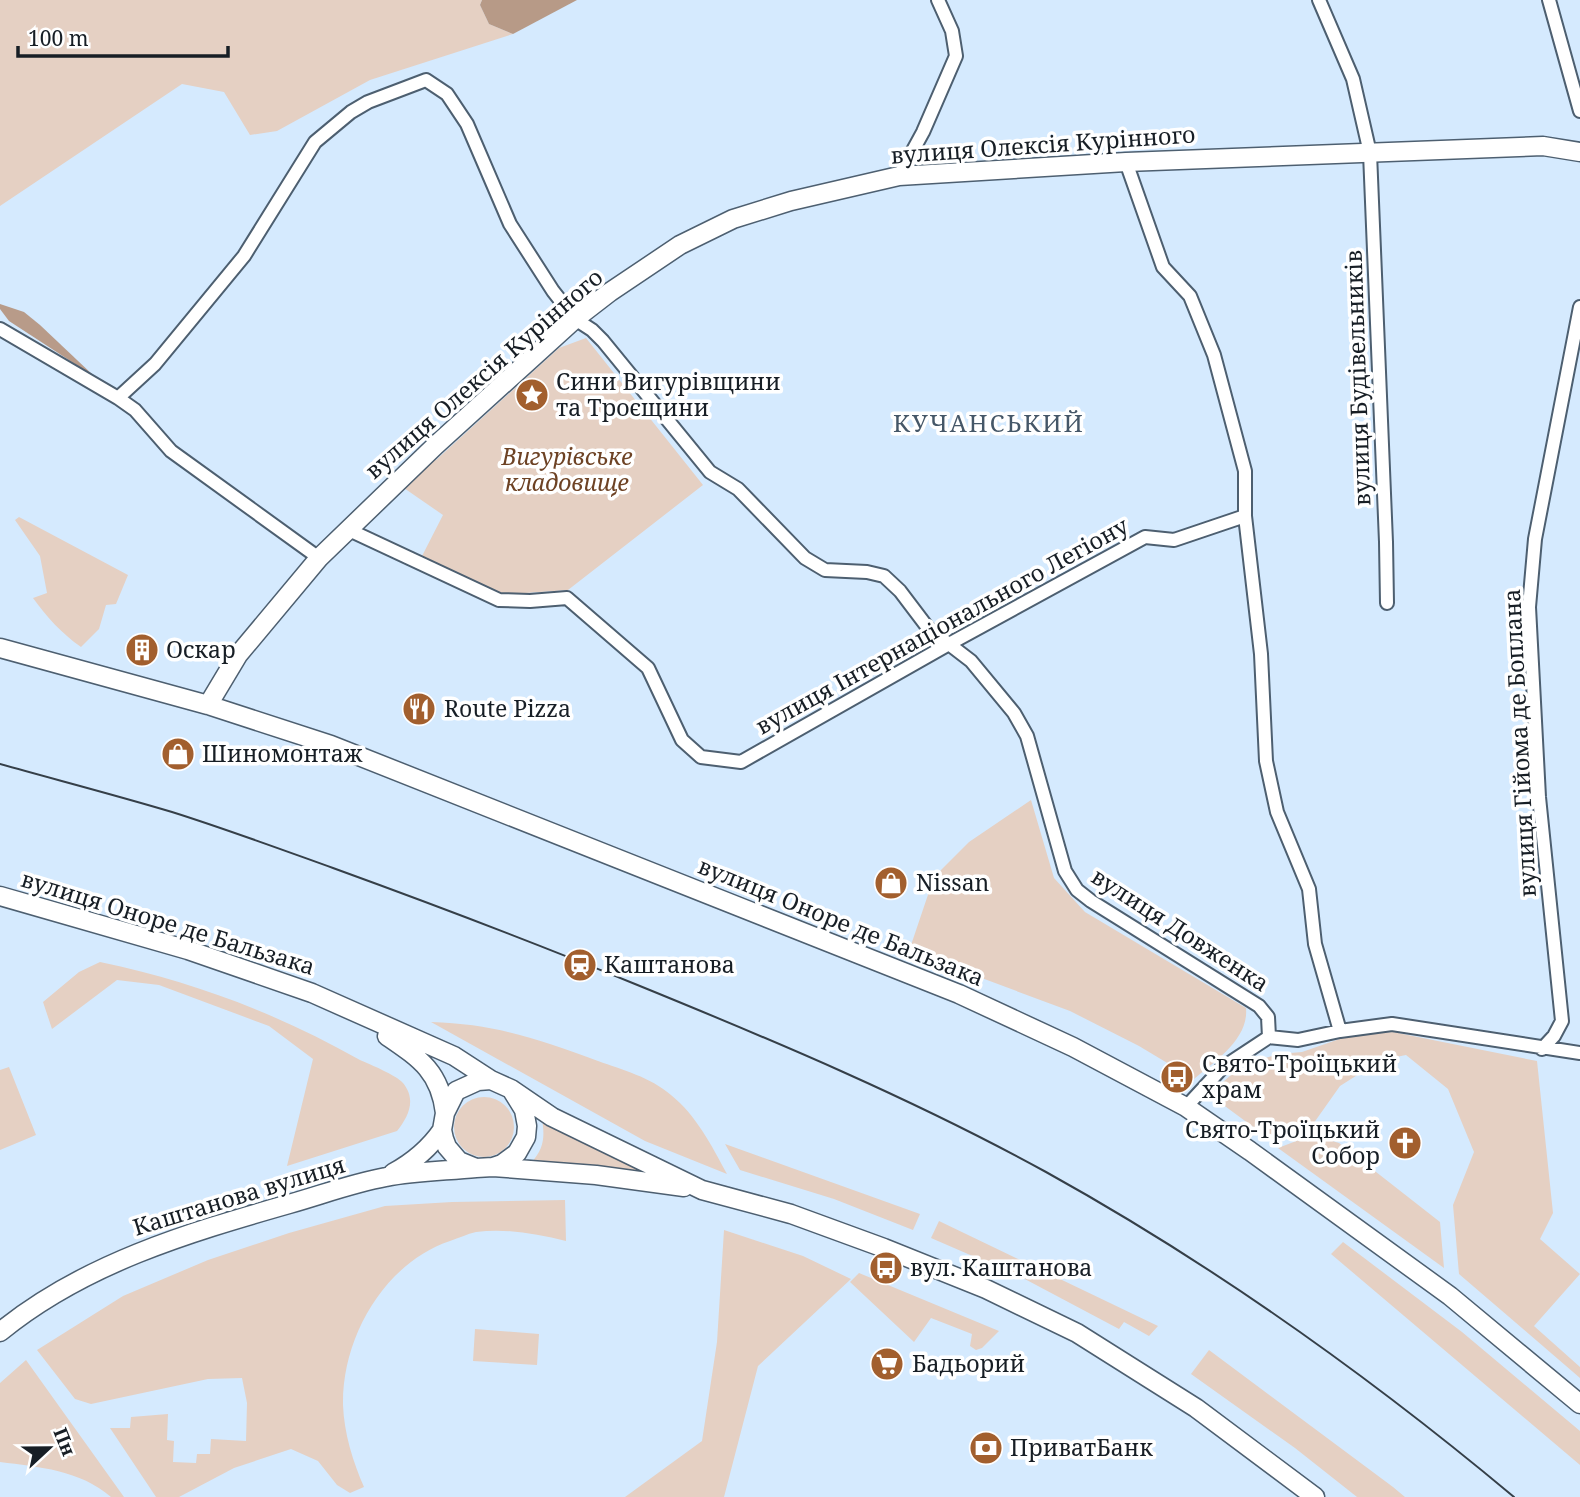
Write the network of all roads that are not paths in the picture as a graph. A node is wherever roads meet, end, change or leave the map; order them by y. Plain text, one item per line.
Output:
1 (938, 0) edge
2 (1319, 0) edge
3 (1549, 0) edge
4 (1580, 111) edge
5 (1580, 152) edge
6 (1370, 153) junction
7 (1126, 162) junction
8 (899, 176) junction
9 (1580, 307) edge
10 (575, 319) junction
11 (0, 329) edge
12 (118, 398) junction
13 (1245, 516) junction
14 (347, 529) junction
15 (319, 558) junction
16 (1387, 603) dead end
17 (949, 643) junction
18 (0, 648) edge
19 (208, 705) junction
20 (0, 896) edge
21 (359, 1015) junction
22 (1340, 1031) junction
23 (1269, 1037) junction
24 (1542, 1049) junction
25 (1580, 1053) edge
26 (491, 1080) junction
27 (510, 1089) junction
28 (1186, 1107) junction
29 (444, 1121) junction
30 (484, 1168) junction
31 (386, 1176) junction
32 (702, 1190) junction
33 (0, 1332) edge
34 (1580, 1404) edge
35 (1315, 1497) edge

1 - 8 street
2 - 6 street, вулиця Будівельників
3 - 4 street
5 - 6 street, вулиця Олексія Курінного
6 - 7 street, вулиця Олексія Курінного
6 - 16 street, вулиця Будівельників
7 - 8 street, вулиця Олексія Курінного
7 - 13 street
8 - 10 street, вулиця Олексія Курінного
9 - 24 street, вулиця Гійома де Боплана
10 - 12 street, вулиця Довженка
10 - 14 street, вулиця Олексія Курінного
10 - 17 street, вулиця Довженка
11 - 12 street
12 - 15 street
13 - 17 street, вулиця Інтернаціонального Легіону
13 - 22 street
14 - 15 street, вулиця Олексія Курінного
14 - 17 street, вулиця Інтернаціонального Легіону
15 - 19 street, вулиця Олексія Курінного
17 - 23 street, вулиця Довженка
18 - 19 street, вулиця Оноре де Бальзака
19 - 28 street, вулиця Оноре де Бальзака
20 - 21 street, вулиця Оноре де Бальзака
21 - 26 street, вулиця Оноре де Бальзака
21 - 29 street, вулиця Оноре де Бальзака
22 - 23 street
22 - 24 street
23 - 28 street
24 - 25 street
26 - 27 street
26 - 29 street
27 - 30 street
27 - 32 street
28 - 34 street, вулиця Оноре де Бальзака
29 - 30 street
29 - 31 street, Каштанова вулиця
30 - 31 street, Каштанова вулиця
30 - 32 street
31 - 33 street, Каштанова вулиця
32 - 35 street

